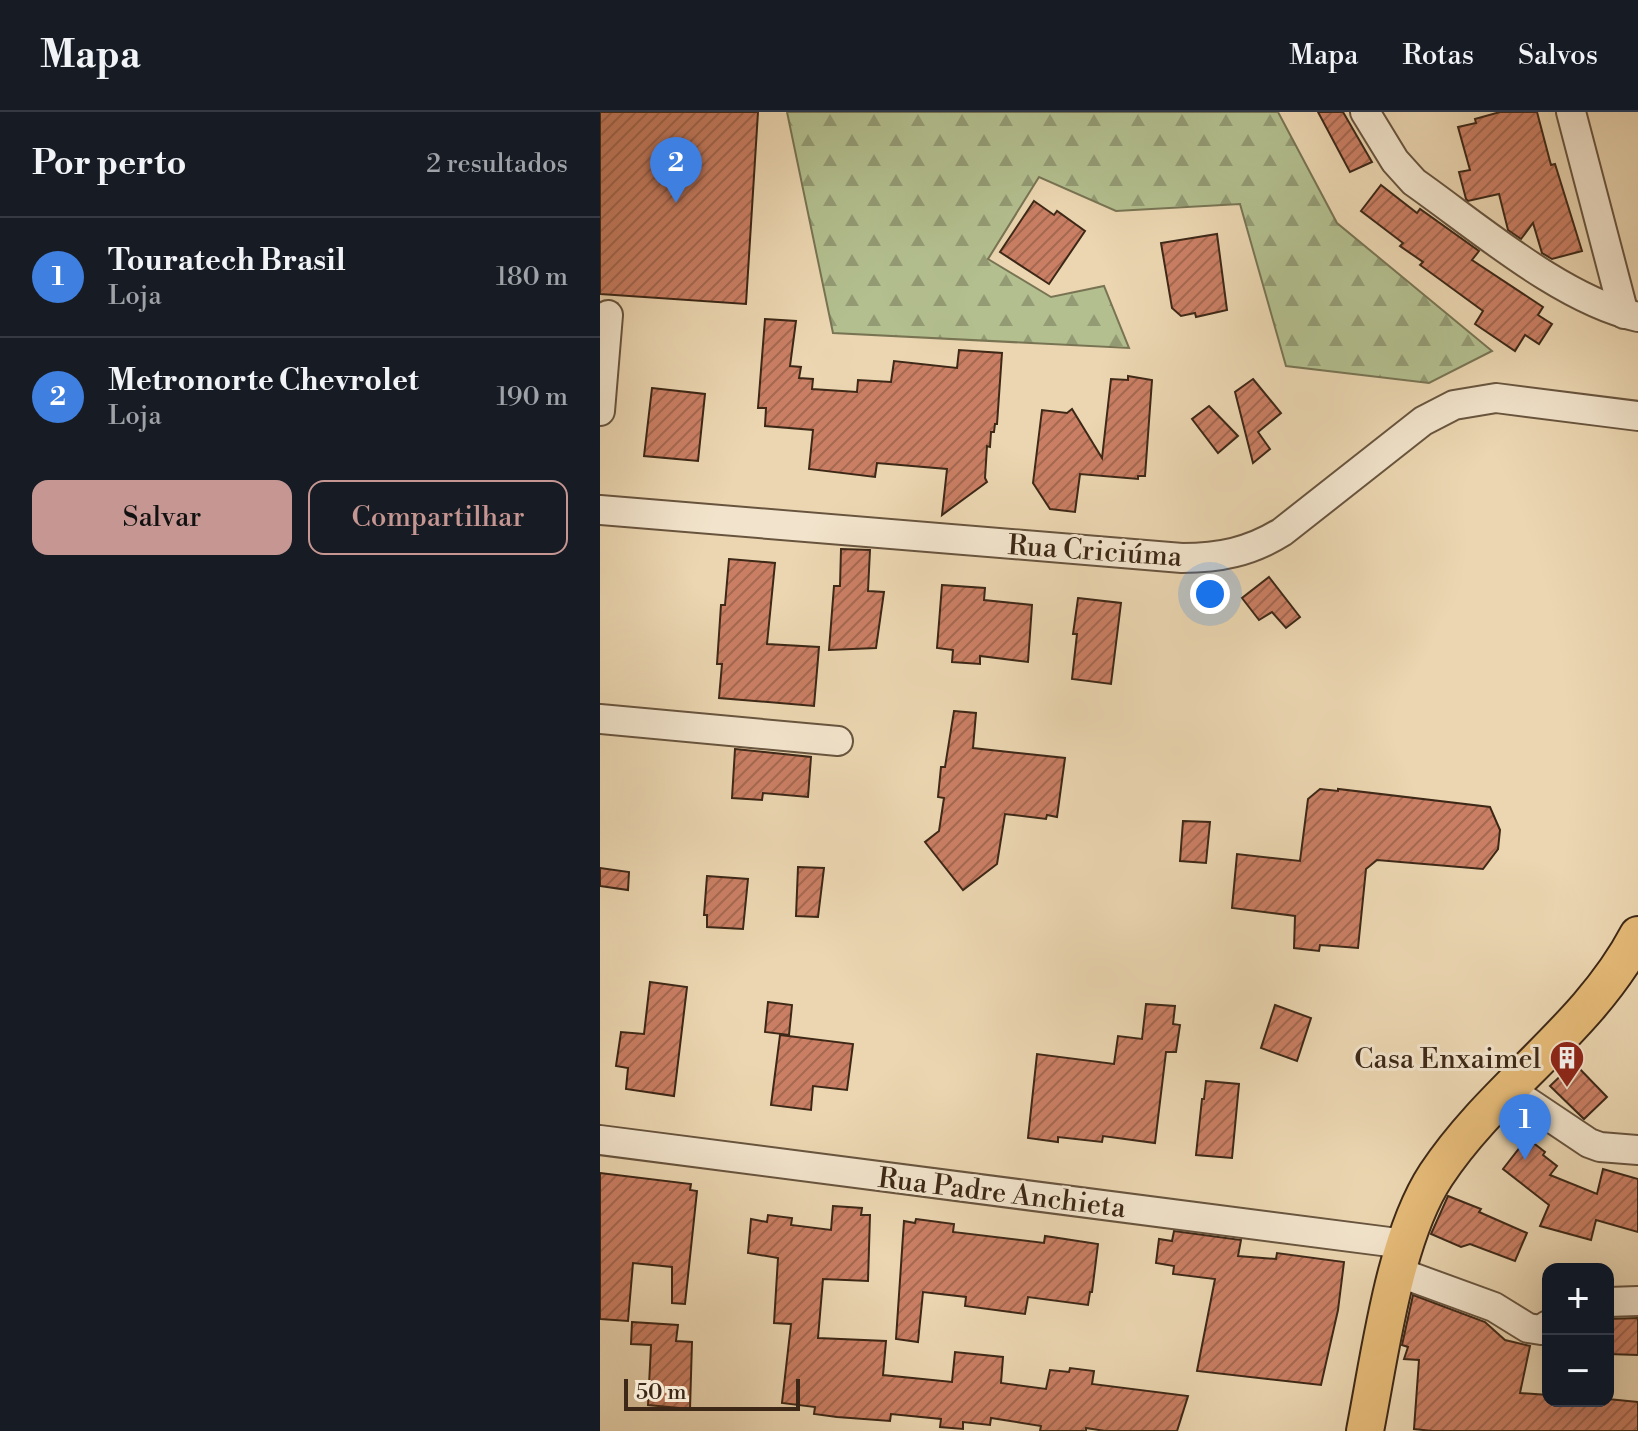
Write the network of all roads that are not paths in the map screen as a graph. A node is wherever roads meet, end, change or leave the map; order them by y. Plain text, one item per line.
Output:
1 (1365, 112) edge
2 (1571, 112) edge
3 (608, 315) dead end
4 (1631, 316) edge
5 (600, 411) edge
6 (1638, 416) edge
7 (600, 510) edge
8 (600, 719) edge
9 (838, 741) dead end
10 (1637, 941) edge
11 (1507, 1088) junction
12 (600, 1140) edge
13 (1638, 1150) edge
14 (1402, 1258) junction
15 (1638, 1301) edge
16 (1614, 1302) edge
17 (1542, 1329) edge
18 (1365, 1431) edge

1 - 4 street
2 - 4 street
3 - 5 street
6 - 7 street, Rua Criciúma
8 - 9 street
10 - 11 main road
11 - 13 street
11 - 14 main road
12 - 14 street, Rua Padre Anchieta
14 - 17 street, Rua Padre Anchieta
14 - 18 main road
15 - 16 street

